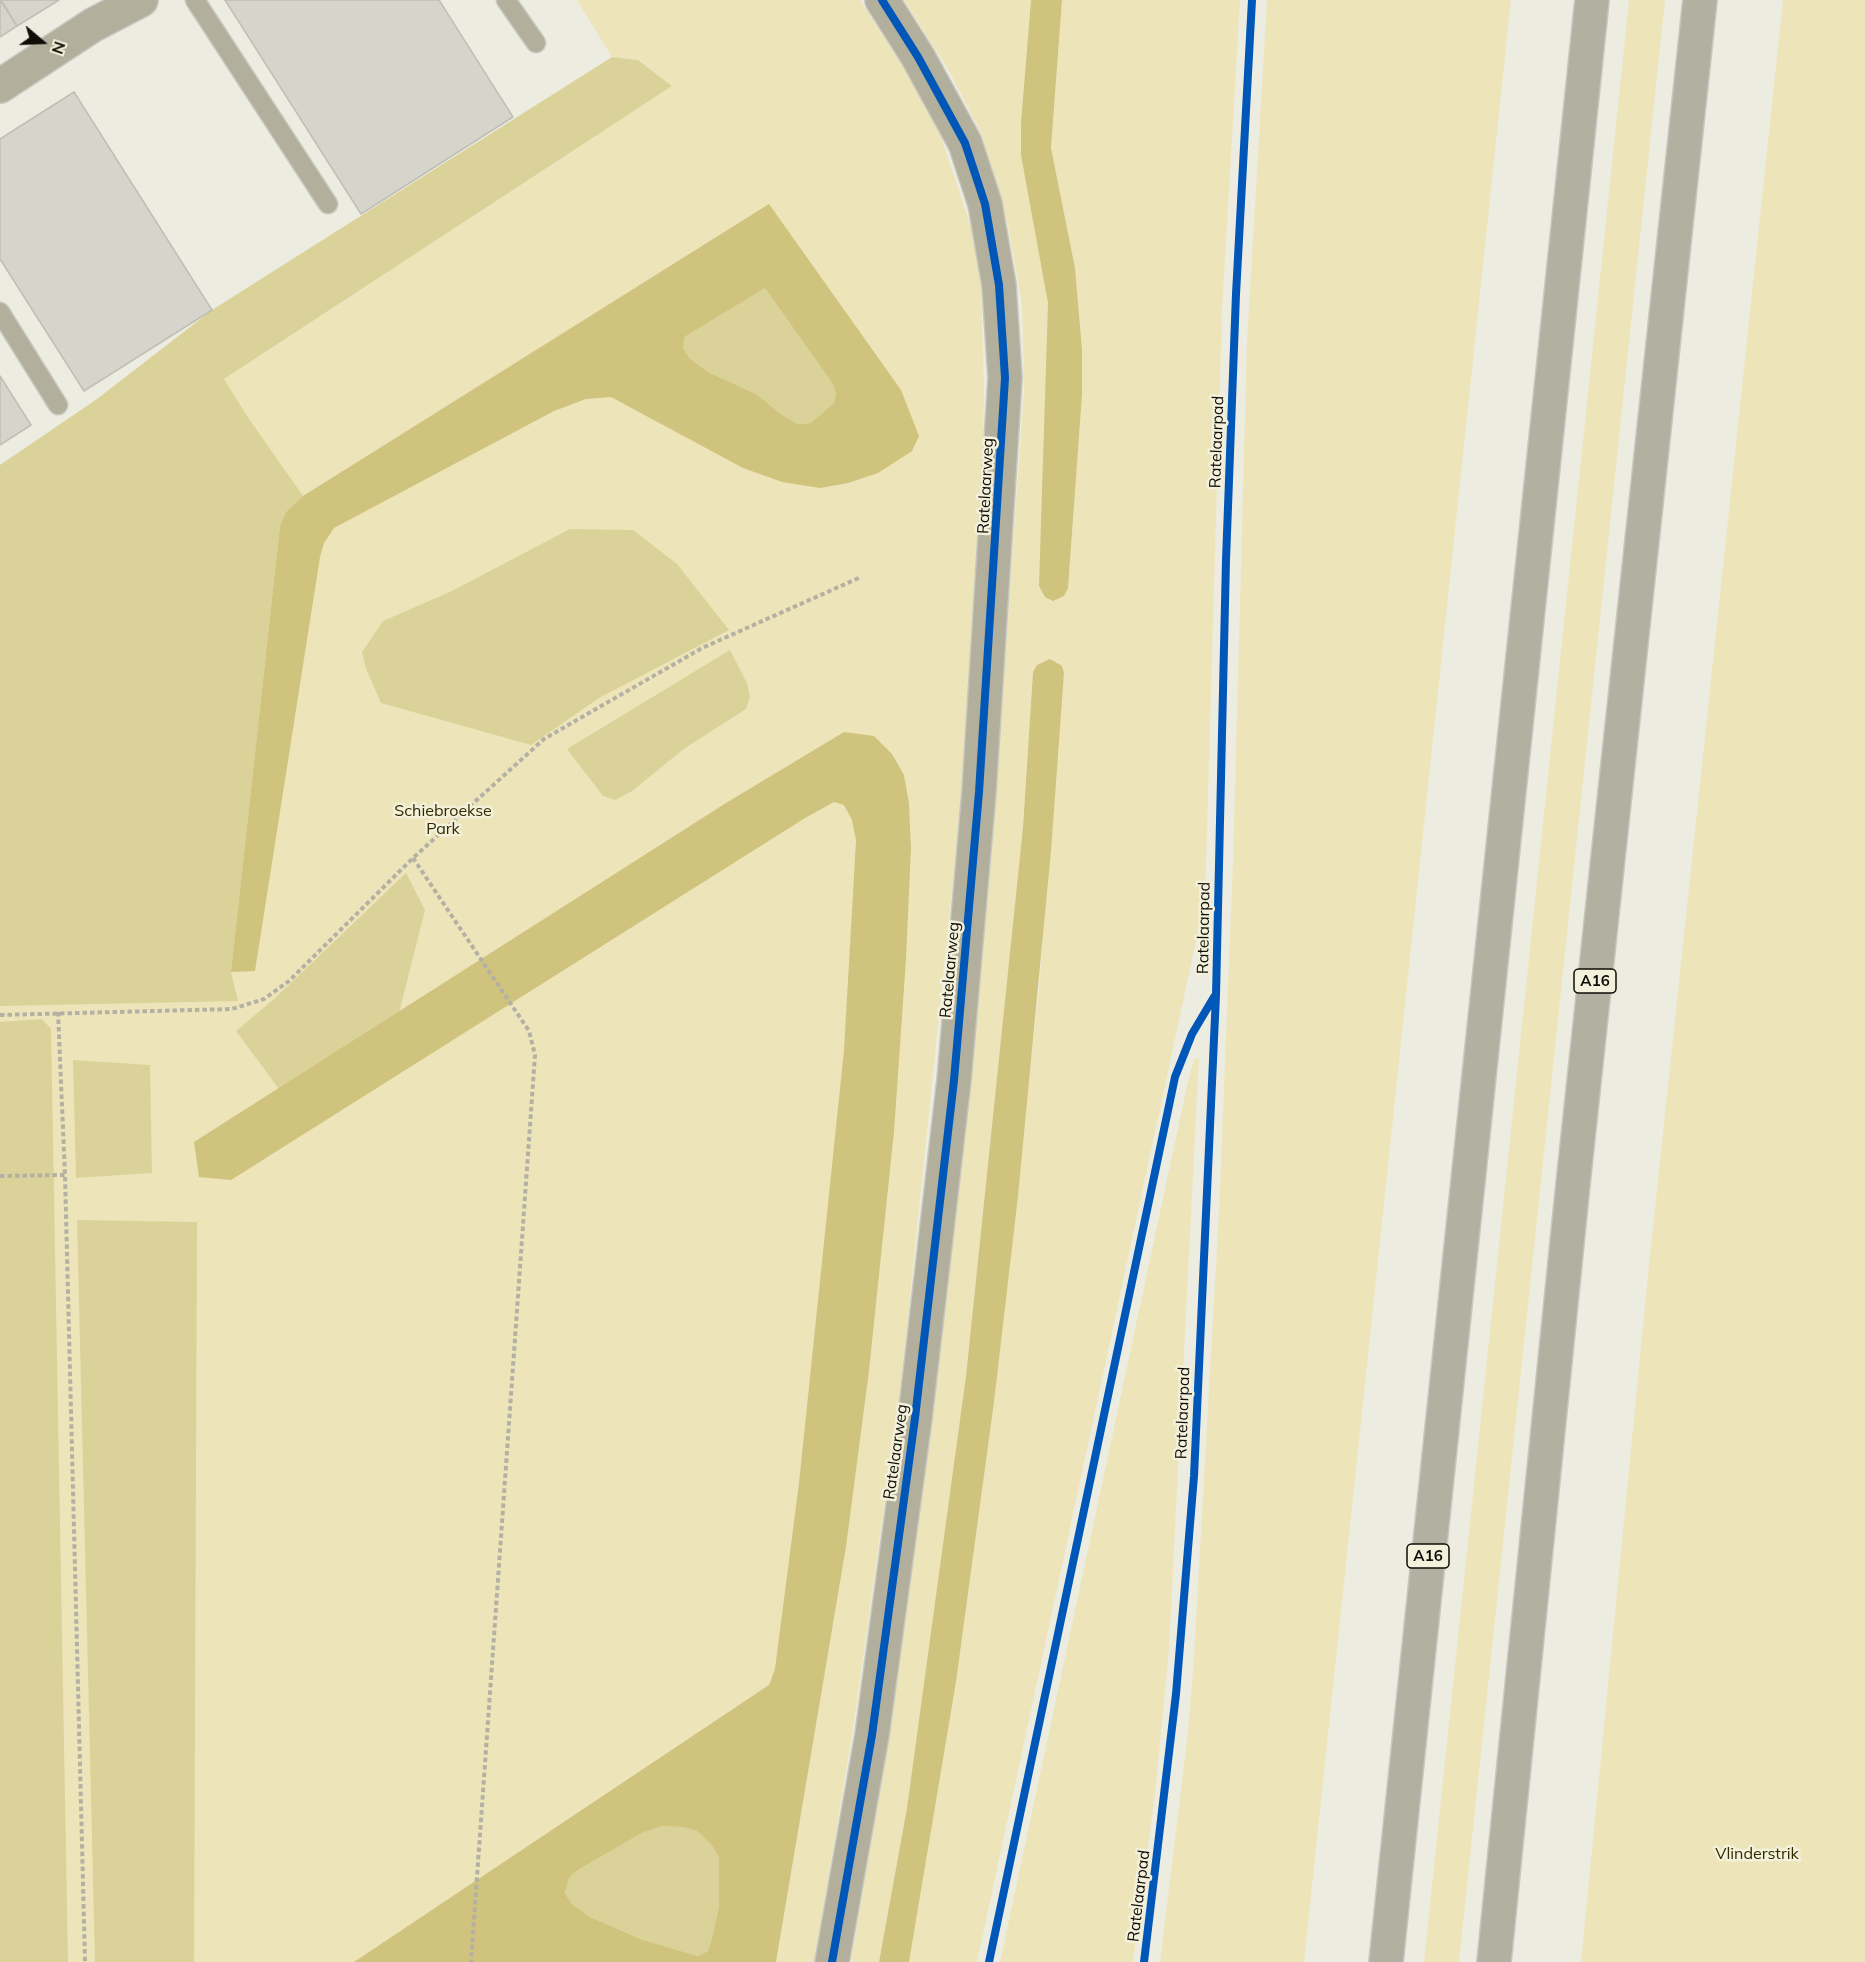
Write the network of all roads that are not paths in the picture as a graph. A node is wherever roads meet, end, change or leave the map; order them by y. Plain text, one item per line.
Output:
1 (141, 0) edge
2 (195, 0) edge
3 (506, 0) edge
4 (882, 0) edge
5 (1592, 0) edge
6 (1700, 0) edge
7 (536, 43) dead end
8 (0, 86) edge
9 (328, 204) dead end
10 (0, 312) edge
11 (58, 405) dead end
12 (832, 1962) edge
13 (1386, 1962) edge
14 (1494, 1962) edge

1 - 8 street
2 - 9 lane
3 - 7 lane
4 - 12 street, Ratelaarweg
5 - 13 highway, A16
6 - 14 highway, A16
10 - 11 lane

